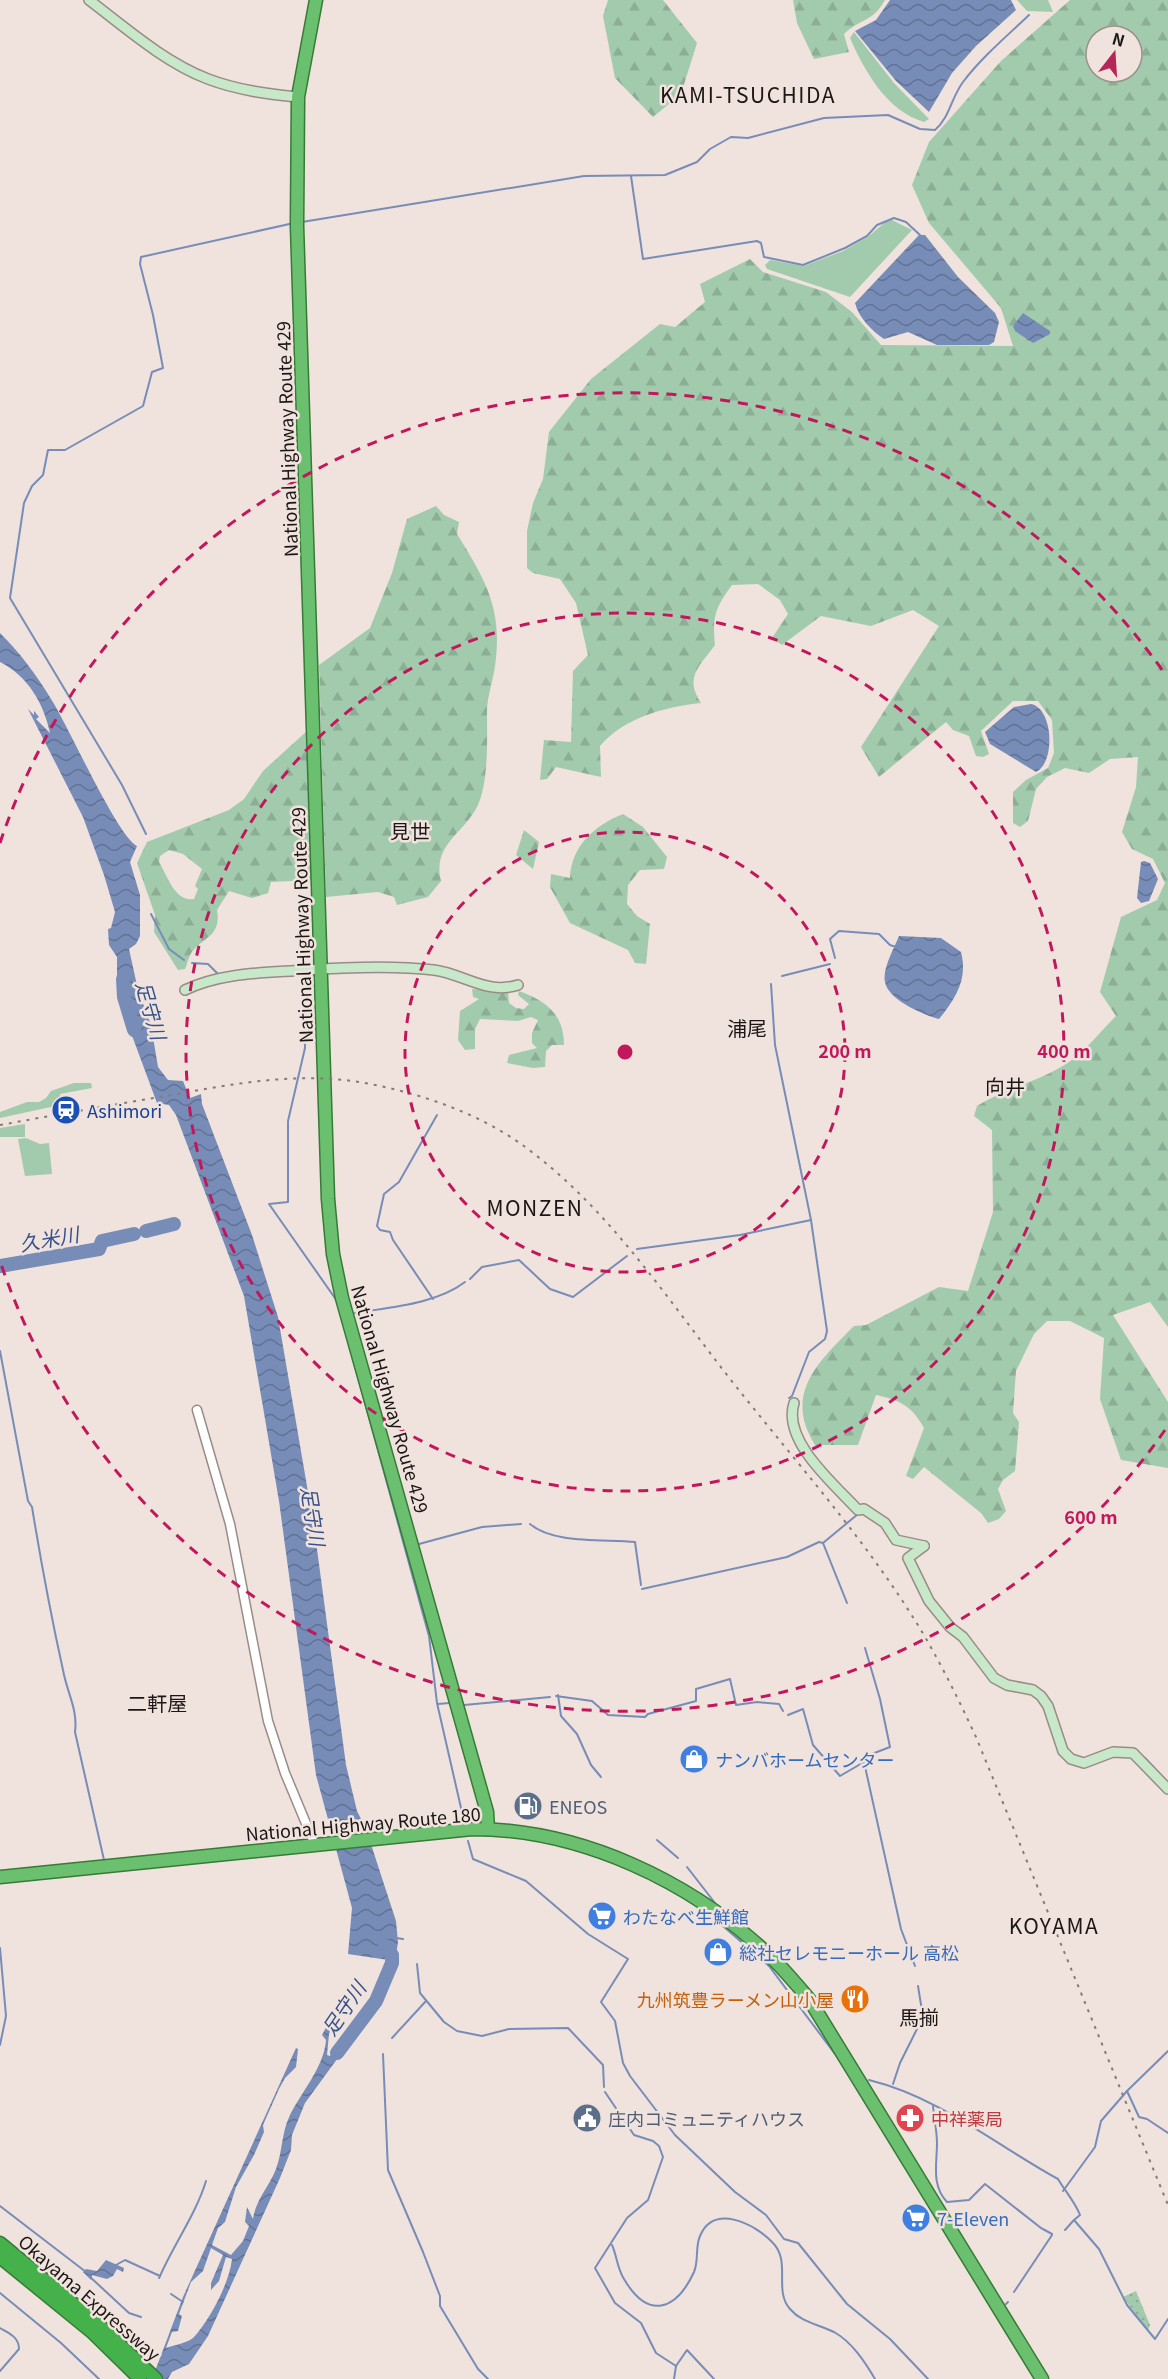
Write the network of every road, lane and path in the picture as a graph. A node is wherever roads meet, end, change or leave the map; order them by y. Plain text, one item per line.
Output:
1 (89, 0) edge
2 (316, 0) edge
3 (298, 97) junction
4 (321, 968) junction
5 (518, 985) dead end
6 (185, 990) dead end
7 (794, 1403) dead end
8 (197, 1410) dead end
9 (1168, 1788) edge
10 (488, 1829) junction
11 (318, 1844) junction
12 (0, 1877) edge
13 (0, 2243) edge
14 (0, 2257) edge
15 (131, 2362) junction
16 (140, 2379) edge
17 (156, 2379) edge
18 (1042, 2379) edge

1 - 3 main road
2 - 3 highway, National Highway Route 429
3 - 4 highway, National Highway Route 429
4 - 5 main road
4 - 6 main road
4 - 10 highway, National Highway Route 429
7 - 9 main road
8 - 11 street
10 - 11 highway, National Highway Route 180
10 - 18 highway, National Highway Route 180
11 - 12 highway, National Highway Route 180
13 - 15 highway, Okayama Expressway
14 - 15 highway, Okayama Expressway
15 - 16 highway, Okayama Expressway
15 - 17 highway, Okayama Expressway

